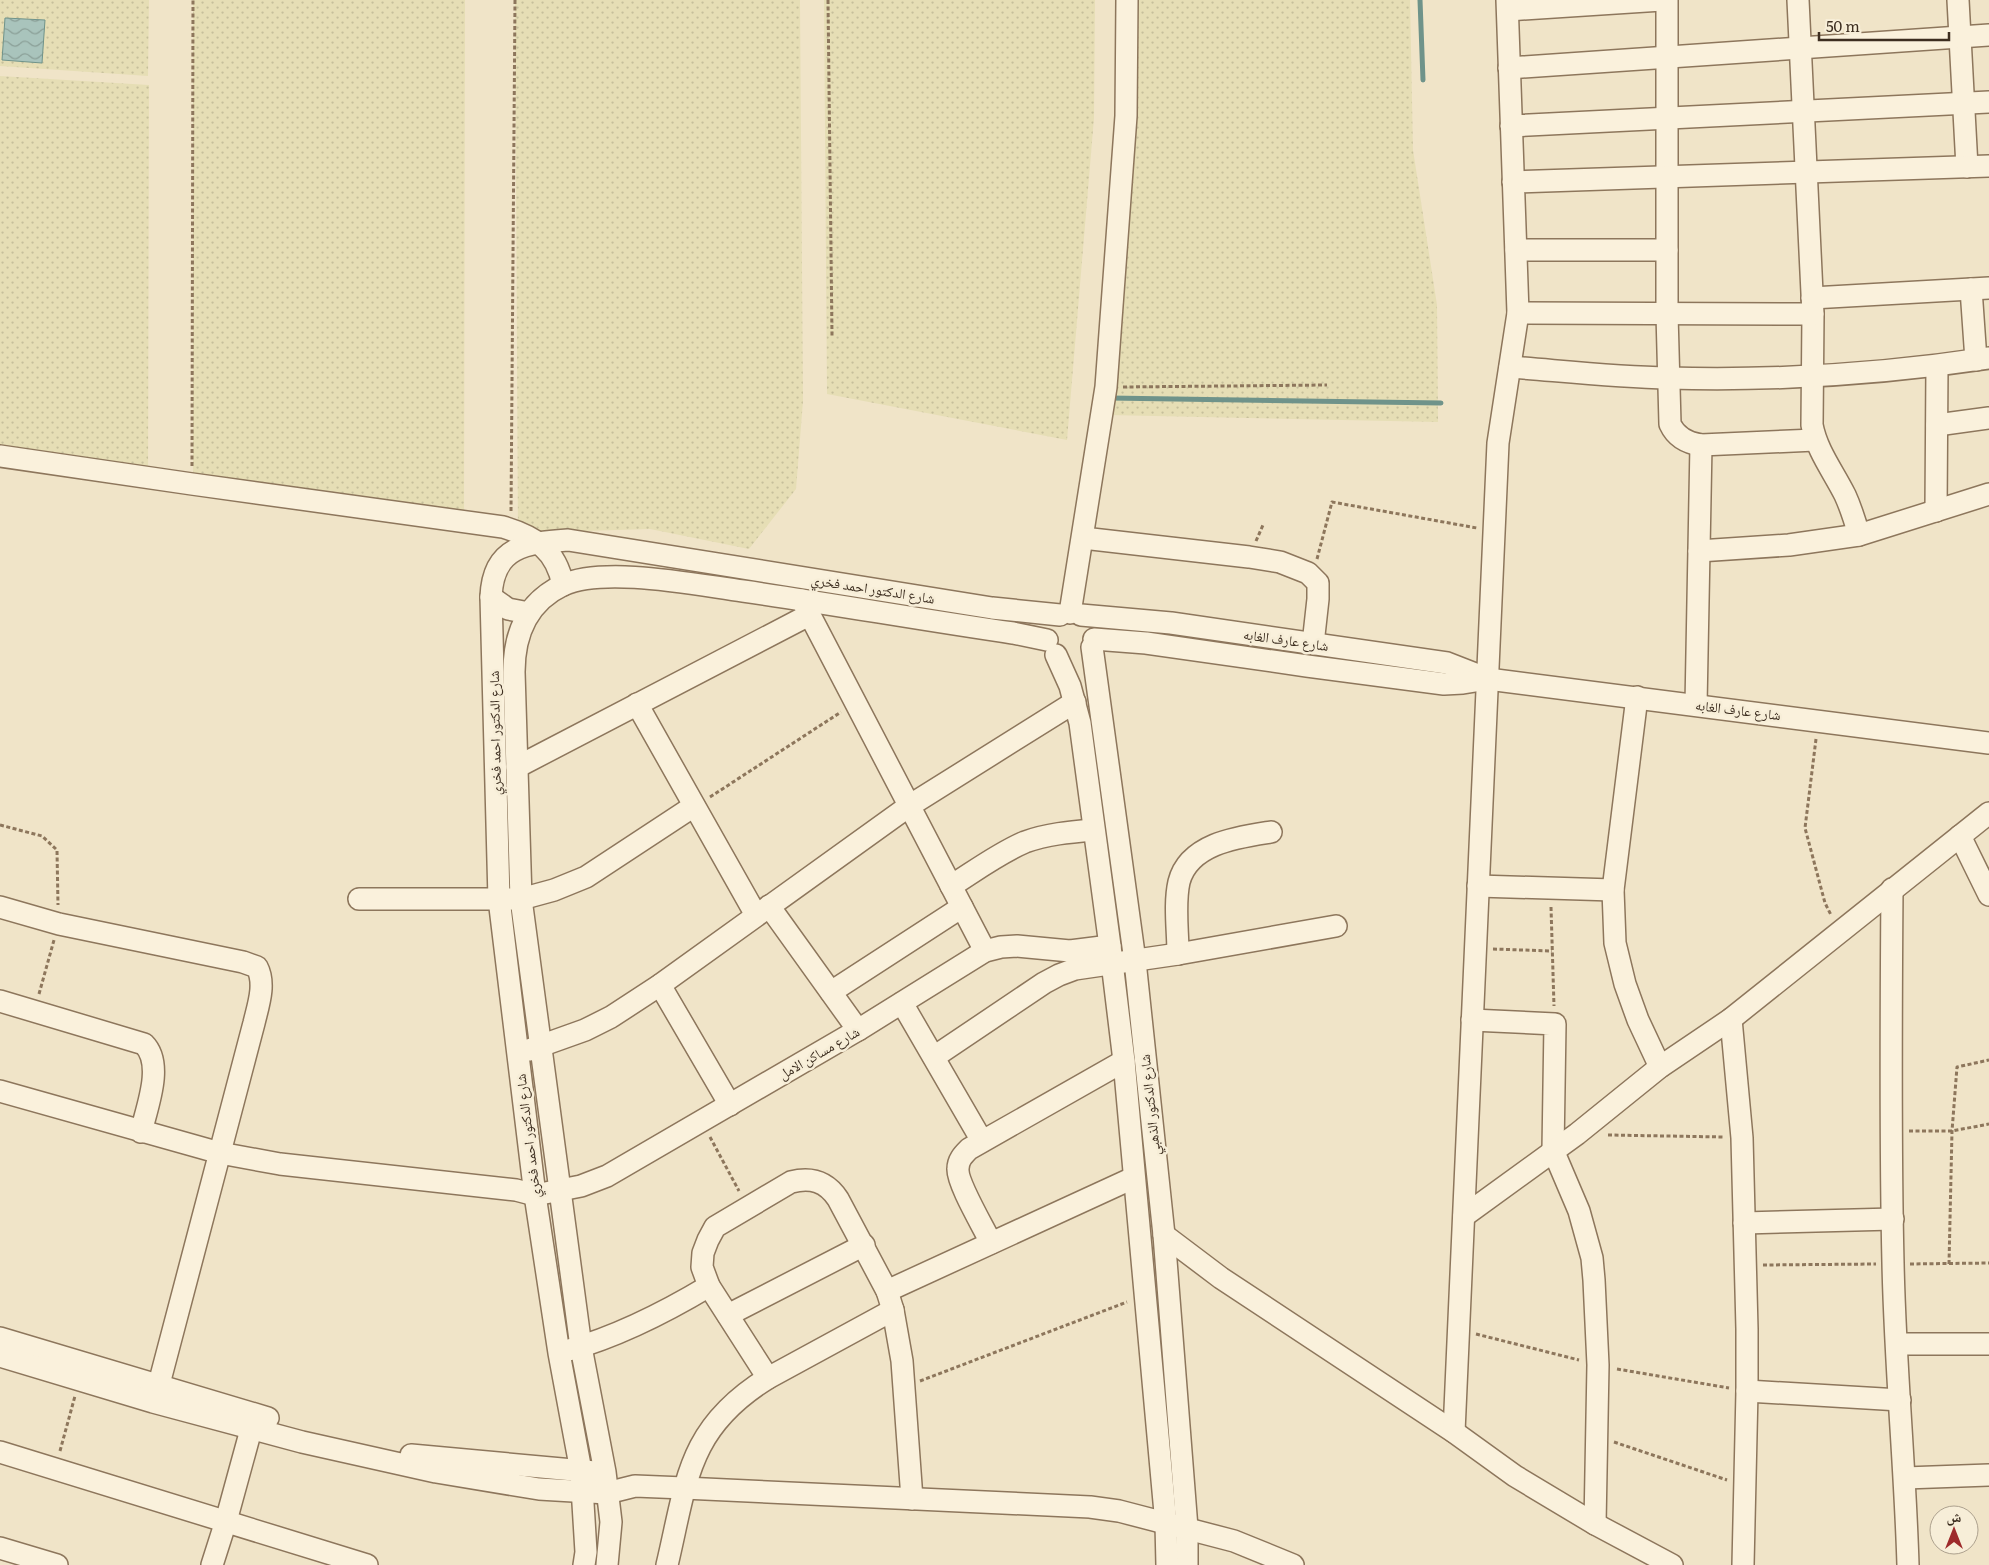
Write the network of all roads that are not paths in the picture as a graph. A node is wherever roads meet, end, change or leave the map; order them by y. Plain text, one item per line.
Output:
1 (1127, 0) edge
2 (1662, 0) edge
3 (1668, 0) edge
4 (1798, 0) edge
5 (1958, 0) edge
6 (1507, 5) edge
7 (1989, 34) edge
8 (1960, 36) junction
9 (1800, 48) junction
10 (1667, 57) junction
11 (1509, 68) junction
12 (1989, 102) edge
13 (1964, 103) junction
14 (1804, 112) junction
15 (1667, 118) junction
16 (1512, 126) junction
17 (1989, 166) edge
18 (1967, 167) junction
19 (1806, 172) junction
20 (1667, 177) junction
21 (1513, 182) junction
22 (1516, 250) junction
23 (1667, 250) junction
24 (1980, 288) edge
25 (1812, 306) junction
26 (1518, 313) junction
27 (1668, 314) junction
28 (1982, 359) edge
29 (1937, 366) junction
30 (1510, 367) junction
31 (1812, 377) junction
32 (1668, 378) junction
33 (1989, 418) edge
34 (1937, 425) junction
35 (1815, 440) junction
36 (1701, 445) junction
37 (0, 456) edge
38 (1989, 494) edge
39 (1936, 511) junction
40 (1859, 535) junction
41 (1083, 538) junction
42 (538, 542) junction
43 (1699, 551) junction
44 (563, 585) junction
45 (491, 597) junction
46 (805, 607) junction
47 (528, 613) junction
48 (1070, 614) junction
49 (1093, 643) junction
50 (1312, 644) junction
51 (1052, 648) junction
52 (1488, 679) junction
53 (1637, 698) junction
54 (1075, 702) junction
55 (637, 704) junction
56 (1696, 705) junction
57 (1989, 743) edge
58 (517, 767) junction
59 (694, 806) junction
60 (909, 806) junction
61 (1989, 813) edge
62 (1093, 830) junction
63 (1271, 832) dead end
64 (1960, 836) junction
65 (951, 886) junction
66 (1478, 886) junction
67 (1613, 890) junction
68 (1892, 890) junction
69 (1989, 895) edge
70 (359, 899) dead end
71 (499, 899) junction
72 (521, 899) junction
73 (0, 907) edge
74 (962, 907) junction
75 (763, 911) junction
76 (1336, 926) dead end
77 (985, 952) junction
78 (1178, 954) junction
79 (1111, 955) junction
80 (1135, 961) junction
81 (660, 985) junction
82 (831, 992) junction
83 (0, 1001) edge
84 (902, 1003) junction
85 (1731, 1019) junction
86 (1472, 1020) junction
87 (858, 1030) junction
88 (541, 1047) junction
89 (519, 1053) junction
90 (934, 1057) junction
91 (1124, 1061) junction
92 (1660, 1067) junction
93 (0, 1091) edge
94 (730, 1105) junction
95 (141, 1132) junction
96 (982, 1141) junction
97 (1553, 1150) junction
98 (220, 1153) junction
99 (1133, 1178) junction
100 (560, 1190) junction
101 (534, 1195) junction
102 (1464, 1216) junction
103 (1893, 1219) junction
104 (1744, 1222) junction
105 (1164, 1236) junction
106 (991, 1243) junction
107 (864, 1245) junction
108 (709, 1286) junction
109 (890, 1301) junction
110 (728, 1315) junction
111 (0, 1338) edge
112 (1897, 1344) junction
113 (1989, 1344) edge
114 (581, 1347) junction
115 (559, 1353) junction
116 (0, 1356) edge
117 (768, 1378) junction
118 (159, 1384) junction
119 (1747, 1391) junction
120 (1900, 1400) junction
121 (253, 1421) junction
122 (1454, 1432) junction
123 (0, 1452) edge
124 (1989, 1475) edge
125 (1905, 1478) junction
126 (582, 1481) junction
127 (606, 1482) junction
128 (684, 1488) junction
129 (912, 1499) junction
130 (226, 1521) junction
131 (1595, 1524) junction
132 (1176, 1526) junction
133 (0, 1548) edge
134 (57, 1565) edge
135 (212, 1565) edge
136 (367, 1565) edge
137 (584, 1565) edge
138 (606, 1565) edge
139 (667, 1565) edge
140 (1167, 1565) edge
141 (1187, 1565) edge
142 (1293, 1565) edge
143 (1672, 1565) edge
144 (1743, 1565) edge
145 (1908, 1565) edge

1 - 41 street
2 - 6 street
3 - 10 street
4 - 9 street
5 - 8 street
6 - 11 street
7 - 8 street
8 - 9 street
8 - 13 street
9 - 10 street
9 - 14 street
10 - 11 street
10 - 15 street
11 - 16 street
12 - 13 street
13 - 14 street
13 - 18 street
14 - 15 street
14 - 19 street
15 - 16 street
15 - 20 street
16 - 21 street
17 - 18 street
18 - 19 street
19 - 20 street
19 - 25 street
20 - 21 street
20 - 23 street
21 - 22 street
22 - 23 street
22 - 26 street
23 - 27 street
24 - 25 street
24 - 28 street
25 - 27 street
25 - 31 street
26 - 27 street
26 - 30 street
27 - 32 street
28 - 29 street
29 - 31 street
29 - 34 street
30 - 32 street
30 - 52 street
31 - 32 street
31 - 35 street
32 - 36 street
33 - 34 street
34 - 39 street
35 - 36 street
35 - 40 street
36 - 43 street
37 - 42 street
38 - 39 street
39 - 40 street
40 - 43 street
41 - 48 street
41 - 50 street
42 - 44 street
42 - 45 street, شارع الدكتور احمد فخري
42 - 48 street, شارع الدكتور احمد فخري
43 - 56 street
44 - 46 street, شارع الدكتور احمد فخري
44 - 47 street, شارع الدكتور احمد فخري
45 - 47 street
45 - 71 street, شارع الدكتور احمد فخري
46 - 51 street, شارع الدكتور احمد فخري
46 - 55 street
46 - 60 street
47 - 58 street, شارع الدكتور احمد فخري
48 - 49 street
48 - 50 street, شارع عارف الغابه
48 - 51 street
49 - 51 street
49 - 52 street, شارع عارف الغابه
49 - 80 street, شارع الدكتور الذهبي
50 - 52 street, شارع عارف الغابه
51 - 54 street, شارع الدكتور الذهبي
52 - 53 street, شارع عارف الغابه
52 - 66 street
53 - 56 street, شارع عارف الغابه
53 - 67 street
54 - 60 street
54 - 62 street, شارع الدكتور الذهبي
55 - 58 street
55 - 59 street
56 - 57 street, شارع عارف الغابه
58 - 72 street, شارع الدكتور احمد فخري
59 - 72 street
59 - 75 street
60 - 65 street
60 - 75 street
61 - 64 street
62 - 65 street
62 - 79 street, شارع الدكتور الذهبي
63 - 78 street
64 - 68 street
64 - 69 street
65 - 74 street
66 - 67 street
66 - 86 street
67 - 92 street
68 - 85 street
68 - 103 street
70 - 71 street
71 - 72 street
71 - 89 street, شارع الدكتور احمد فخري
72 - 88 street, شارع الدكتور احمد فخري
73 - 98 street
74 - 77 street
74 - 82 street
75 - 81 street
75 - 82 street
76 - 78 street
77 - 79 street, شارع مساكن الامل
77 - 84 street, شارع مساكن الامل
78 - 80 street
79 - 80 street
79 - 90 street
79 - 91 street, شارع الدكتور الذهبي
80 - 105 street, شارع الدكتور الذهبي
81 - 88 street
81 - 94 street
82 - 87 street
83 - 95 street
84 - 87 street, شارع مساكن الامل
84 - 90 street
85 - 92 street
85 - 104 street
86 - 97 street
86 - 102 street
87 - 94 street, شارع مساكن الامل
88 - 89 street
88 - 100 street, شارع الدكتور احمد فخري
89 - 101 street, شارع الدكتور احمد فخري
90 - 96 street
91 - 96 street
91 - 99 street, شارع الدكتور الذهبي
92 - 97 street
93 - 95 street
94 - 100 street, شارع مساكن الامل
95 - 98 street
96 - 106 street
97 - 102 street
97 - 131 street
98 - 101 street
98 - 118 street
99 - 106 street
99 - 132 street, شارع الدكتور الذهبي
100 - 101 street, شارع مساكن الامل
100 - 114 street, شارع الدكتور احمد فخري
101 - 115 street, شارع الدكتور احمد فخري
102 - 122 street
103 - 104 street
103 - 112 street
104 - 119 street
105 - 122 street
105 - 132 street, شارع الدكتور الذهبي
106 - 109 street
107 - 108 street
107 - 109 street
107 - 110 street
108 - 110 street
108 - 114 street
109 - 117 street
109 - 129 street
110 - 117 street
111 - 118 street
112 - 113 street
112 - 120 street
114 - 115 street
114 - 127 street, شارع الدكتور احمد فخري
115 - 126 street, شارع الدكتور احمد فخري
116 - 121 street
117 - 128 street
118 - 121 street
119 - 120 street
119 - 144 street
120 - 125 street
121 - 126 street
121 - 130 street
122 - 131 street
123 - 130 street
124 - 125 street
125 - 145 street
126 - 127 street
126 - 137 street, شارع الدكتور احمد فخري
127 - 128 street
127 - 138 street, شارع الدكتور احمد فخري
128 - 129 street
128 - 139 street
129 - 132 street
130 - 135 street
130 - 136 street
131 - 143 street
132 - 140 street, شارع الدكتور الذهبي
132 - 141 street, شارع الدكتور الذهبي
132 - 142 street
133 - 134 street

